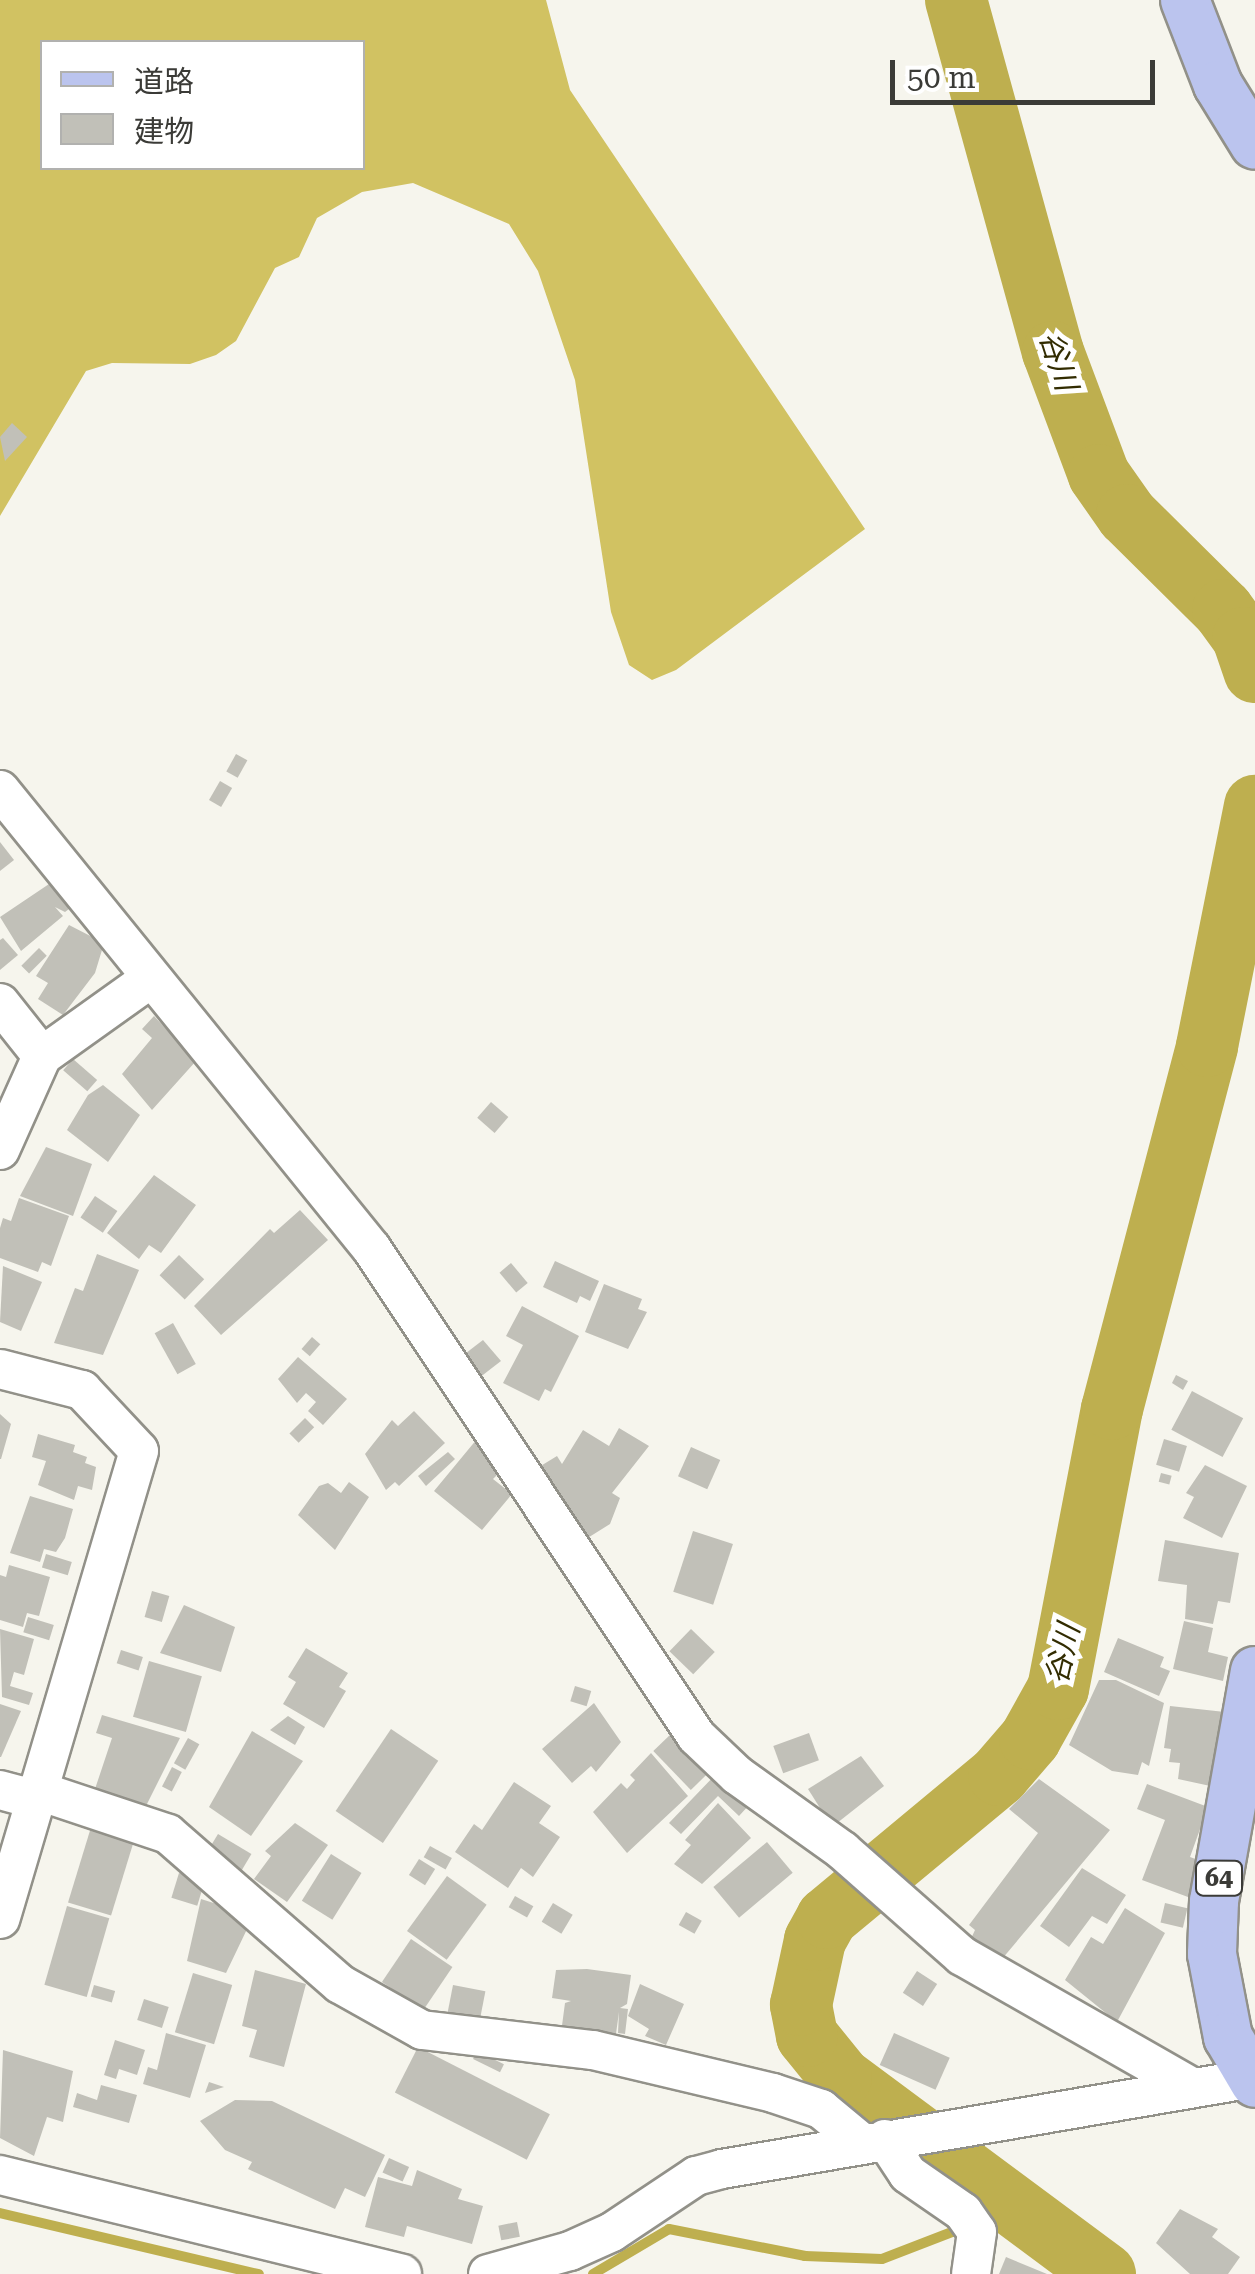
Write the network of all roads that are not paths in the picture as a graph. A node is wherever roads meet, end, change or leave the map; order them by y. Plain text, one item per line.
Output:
1 (1185, 0) edge
2 (1255, 145) edge
3 (0, 790) edge
4 (150, 980) junction
5 (0, 1003) edge
6 (42, 1056) junction
7 (0, 1150) edge
8 (0, 1369) edge
9 (1255, 1672) edge
10 (23, 1793) edge
11 (0, 1918) edge
12 (1254, 2080) edge
13 (1190, 2086) junction
14 (878, 2140) junction
15 (0, 2175) edge
16 (402, 2274) edge
17 (488, 2274) edge
18 (971, 2274) edge

1 - 2 main road
3 - 4 street
4 - 6 street
4 - 13 street
5 - 6 street
6 - 7 street
8 - 10 street
9 - 12 main road, 64
10 - 11 street
10 - 14 street
12 - 13 street
13 - 14 street
14 - 17 street
14 - 18 street
15 - 16 street

